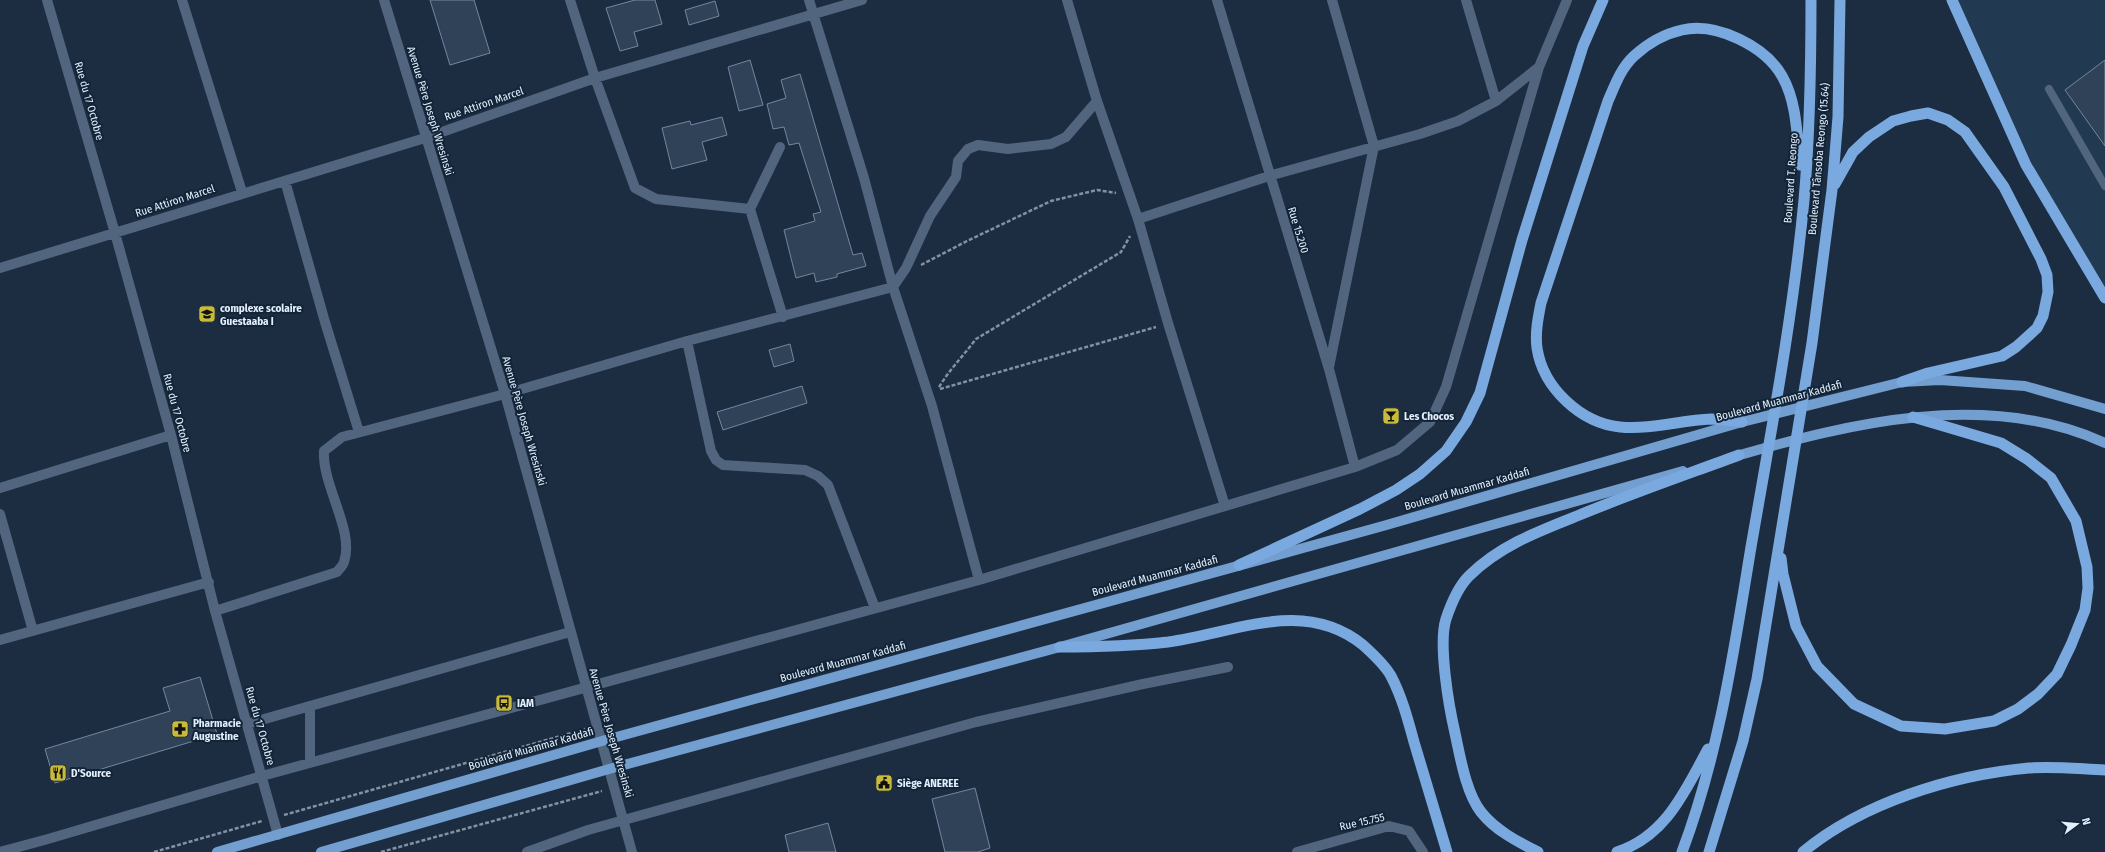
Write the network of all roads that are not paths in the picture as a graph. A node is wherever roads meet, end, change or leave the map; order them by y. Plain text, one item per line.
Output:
1 (47, 0) edge
2 (182, 0) edge
3 (384, 0) edge
4 (570, 0) edge
5 (809, 0) edge
6 (862, 0) edge
7 (1067, 0) edge
8 (1217, 0) edge
9 (1332, 0) edge
10 (1466, 0) edge
11 (1567, 0) edge
12 (1603, 0) edge
13 (1811, 0) edge
14 (1840, 0) edge
15 (1952, 0) edge
16 (814, 14) junction
17 (1539, 67) junction
18 (595, 78) junction
19 (2049, 89) dead end
20 (1097, 100) junction
21 (1496, 101) junction
22 (424, 138) junction
23 (1374, 146) junction
24 (780, 148) dead end
25 (1269, 176) junction
26 (285, 181) junction
27 (2105, 186) edge
28 (1832, 190) junction
29 (242, 192) junction
30 (1804, 198) junction
31 (750, 209) junction
32 (1138, 219) junction
33 (115, 233) junction
34 (0, 268) edge
35 (893, 287) junction
36 (2105, 298) edge
37 (783, 317) junction
38 (687, 341) junction
39 (1329, 370) junction
40 (1902, 382) junction
41 (505, 394) junction
42 (2105, 409) edge
43 (1913, 417) junction
44 (1742, 422) junction
45 (359, 432) junction
46 (171, 435) junction
47 (2105, 443) edge
48 (1739, 455) junction
49 (1355, 467) junction
50 (0, 488) edge
51 (1225, 506) junction
52 (0, 514) edge
53 (1780, 544) junction
54 (1239, 565) junction
55 (979, 580) junction
56 (209, 582) junction
57 (875, 608) junction
58 (215, 611) junction
59 (33, 630) junction
60 (570, 632) junction
61 (0, 640) edge
62 (1060, 647) junction
63 (1228, 667) dead end
64 (585, 686) junction
65 (1726, 695) junction
66 (310, 706) junction
67 (247, 724) junction
68 (602, 741) junction
69 (310, 763) junction
70 (609, 769) junction
71 (2105, 770) edge
72 (262, 776) junction
73 (624, 820) junction
74 (278, 835) junction
75 (0, 852) edge
76 (217, 852) edge
77 (321, 852) edge
78 (527, 852) edge
79 (632, 852) edge
80 (1297, 852) edge
81 (1423, 852) edge
82 (1448, 852) edge
83 (1538, 852) edge
84 (1617, 852) edge
85 (1682, 852) edge
86 (1709, 852) edge
87 (1802, 852) edge

1 - 33 street, Rue du 17 Octobre
2 - 29 street
3 - 22 street, Avenue Père Joseph Wresinski
4 - 18 street
5 - 16 street
6 - 16 street, Rue Attiron Marcel
7 - 20 street
8 - 25 street, Rue 15.200
9 - 23 street
10 - 21 street
11 - 17 street
12 - 54 highway
13 - 30 highway, Boulevard T. Reongo
14 - 28 highway, Boulevard Tânsoba Reongo (15.64)
15 - 36 highway
16 - 18 street, Rue Attiron Marcel
16 - 35 street
17 - 21 street
17 - 49 street
18 - 22 street, Rue Attiron Marcel
18 - 31 street
19 - 27 lane
20 - 32 street
20 - 35 street
21 - 23 street
22 - 26 street, Rue Attiron Marcel
22 - 41 street, Avenue Père Joseph Wresinski
23 - 25 street
23 - 39 street
24 - 31 street
25 - 32 street
25 - 39 street, Rue 15.200
26 - 29 street, Rue Attiron Marcel
26 - 45 street
28 - 40 highway
28 - 53 highway, Boulevard Tânsoba Reongo (15.64)
29 - 33 street, Rue Attiron Marcel
30 - 44 highway
30 - 65 highway, Boulevard T. Reongo
31 - 37 street
32 - 51 street
33 - 34 street, Rue Attiron Marcel
33 - 46 street, Rue du 17 Octobre
35 - 37 street
35 - 55 street
37 - 38 street
38 - 41 street
38 - 57 street
39 - 49 street, Rue 15.200
40 - 42 main road, Boulevard Muammar Kaddafi
40 - 44 main road, Boulevard Muammar Kaddafi
41 - 45 street
41 - 60 street, Avenue Père Joseph Wresinski
43 - 47 main road
43 - 48 main road
43 - 53 highway
44 - 54 main road, Boulevard Muammar Kaddafi
45 - 58 street
46 - 50 street
46 - 56 street, Rue du 17 Octobre
48 - 62 main road
48 - 83 highway
49 - 51 street
51 - 55 street
52 - 59 street
53 - 86 highway
54 - 68 main road, Boulevard Muammar Kaddafi
55 - 57 street
56 - 58 street, Rue du 17 Octobre
56 - 59 street
57 - 64 street
58 - 67 street, Rue du 17 Octobre
59 - 61 street
60 - 64 street, Avenue Père Joseph Wresinski
60 - 66 street
62 - 70 main road
62 - 82 highway
63 - 73 street
64 - 68 street, Avenue Père Joseph Wresinski
64 - 69 street
65 - 84 highway
65 - 85 highway
66 - 67 street
66 - 69 street
67 - 72 street, Rue du 17 Octobre
68 - 70 street, Avenue Père Joseph Wresinski
68 - 74 main road, Boulevard Muammar Kaddafi
69 - 72 street
70 - 73 street, Avenue Père Joseph Wresinski
70 - 77 main road
71 - 87 highway
72 - 74 street, Rue du 17 Octobre
72 - 75 street
73 - 78 street
73 - 79 street, Avenue Père Joseph Wresinski
74 - 76 main road, Boulevard Muammar Kaddafi
80 - 81 street, Rue 15.755

